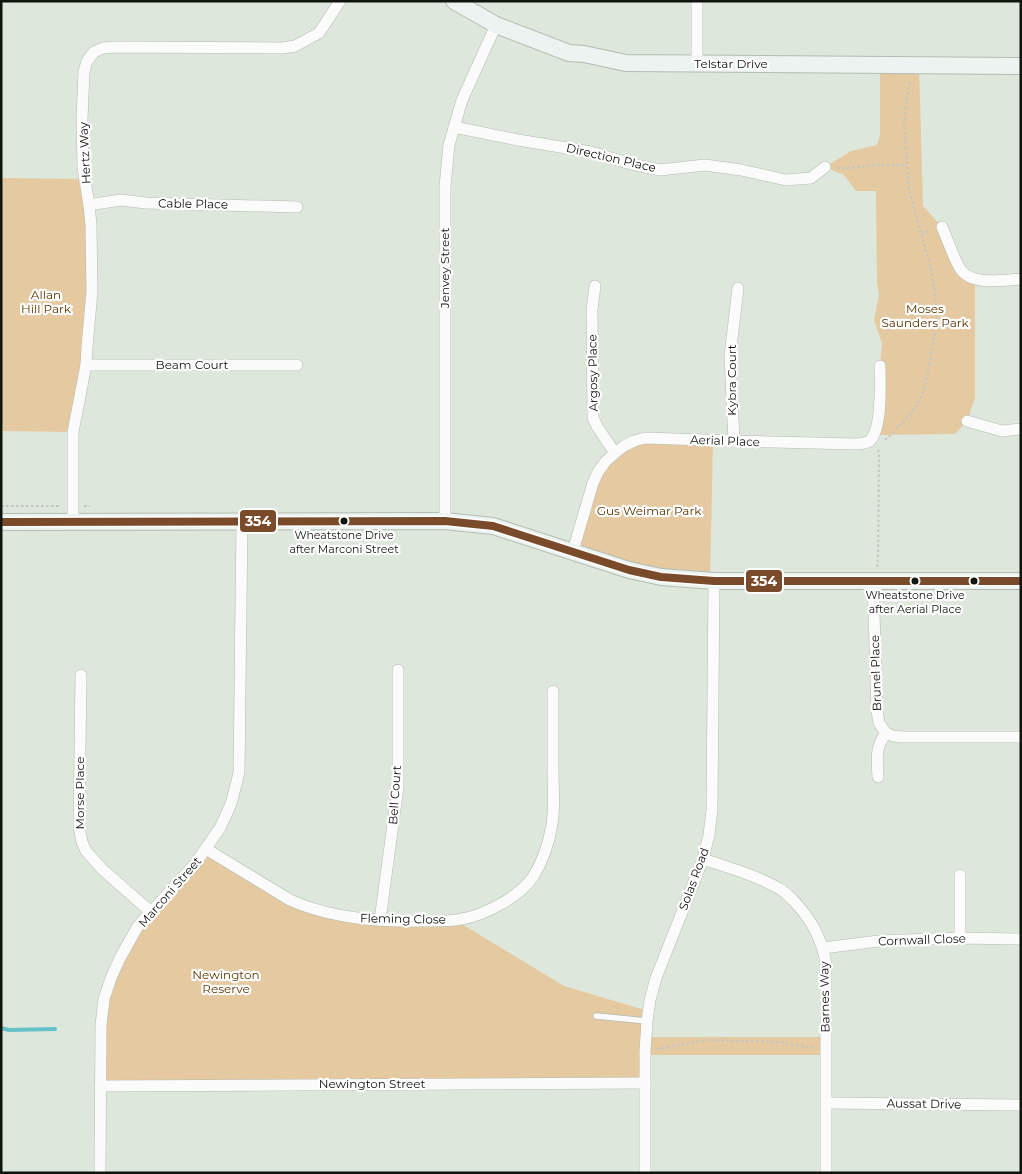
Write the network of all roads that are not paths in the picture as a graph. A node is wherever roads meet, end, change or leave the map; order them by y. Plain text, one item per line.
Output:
1 (340, 1) edge
2 (454, 1) edge
3 (696, 1) edge
4 (496, 25) junction
5 (697, 64) junction
6 (1021, 66) edge
7 (454, 127) junction
8 (825, 167) road end
9 (90, 205) junction
10 (297, 207) dead end
11 (942, 228) dead end
12 (1021, 279) edge
13 (594, 286) dead end
14 (738, 288) dead end
15 (86, 365) junction
16 (297, 365) dead end
17 (880, 366) dead end
18 (967, 421) dead end
19 (1021, 430) edge
20 (734, 441) junction
21 (615, 454) junction
22 (73, 514) junction
23 (242, 521) junction
24 (445, 521) junction
25 (1, 522) edge
26 (573, 551) junction
27 (714, 581) junction
28 (873, 581) junction
29 (1021, 581) edge
30 (398, 670) dead end
31 (81, 675) dead end
32 (553, 691) dead end
33 (886, 733) junction
34 (1021, 737) edge
35 (878, 777) dead end
36 (206, 849) junction
37 (703, 859) junction
38 (960, 875) dead end
39 (151, 912) junction
40 (380, 920) junction
41 (960, 938) junction
42 (1021, 939) edge
43 (823, 948) junction
44 (596, 1016) dead end
45 (647, 1022) junction
46 (645, 1083) junction
47 (100, 1086) junction
48 (827, 1103) junction
49 (1021, 1105) edge
50 (100, 1173) edge
51 (645, 1173) edge
52 (826, 1173) edge

1 - 9 street, Hertz Way
2 - 4 street, Telstar Drive
3 - 5 street
4 - 5 street, Telstar Drive
4 - 7 street, Jenvey Street
5 - 6 street, Telstar Drive
7 - 8 street, Direction Place
7 - 24 street, Jenvey Street
9 - 10 street, Cable Place
9 - 15 street, Hertz Way
11 - 12 street
13 - 21 street, Argosy Place
14 - 20 street, Kybra Court
15 - 16 street, Beam Court
15 - 22 street, Hertz Way
17 - 20 street, Aerial Place
18 - 19 street
20 - 21 street, Aerial Place
21 - 26 street, Aerial Place
22 - 23 street
22 - 25 street
23 - 24 street
23 - 36 street, Marconi Street
24 - 26 street
26 - 27 street
27 - 28 street
27 - 37 street, Solas Road
28 - 29 street
28 - 33 street, Brunel Place
30 - 40 street, Bell Court
31 - 39 street, Morse Place
32 - 40 street, Fleming Close
33 - 34 street
33 - 35 street
36 - 39 street, Marconi Street
36 - 40 street, Fleming Close
37 - 43 street, Barnes Way
37 - 45 street, Solas Road
38 - 41 street
39 - 47 street, Marconi Street
41 - 42 street, Cornwall Close
41 - 43 street, Cornwall Close
43 - 48 street, Barnes Way
44 - 45 lane
45 - 46 street, Solas Road
46 - 47 street, Newington Street
46 - 51 street, Solas Road
47 - 50 street, Marconi Street
48 - 49 street, Aussat Drive
48 - 52 street, Barnes Way

